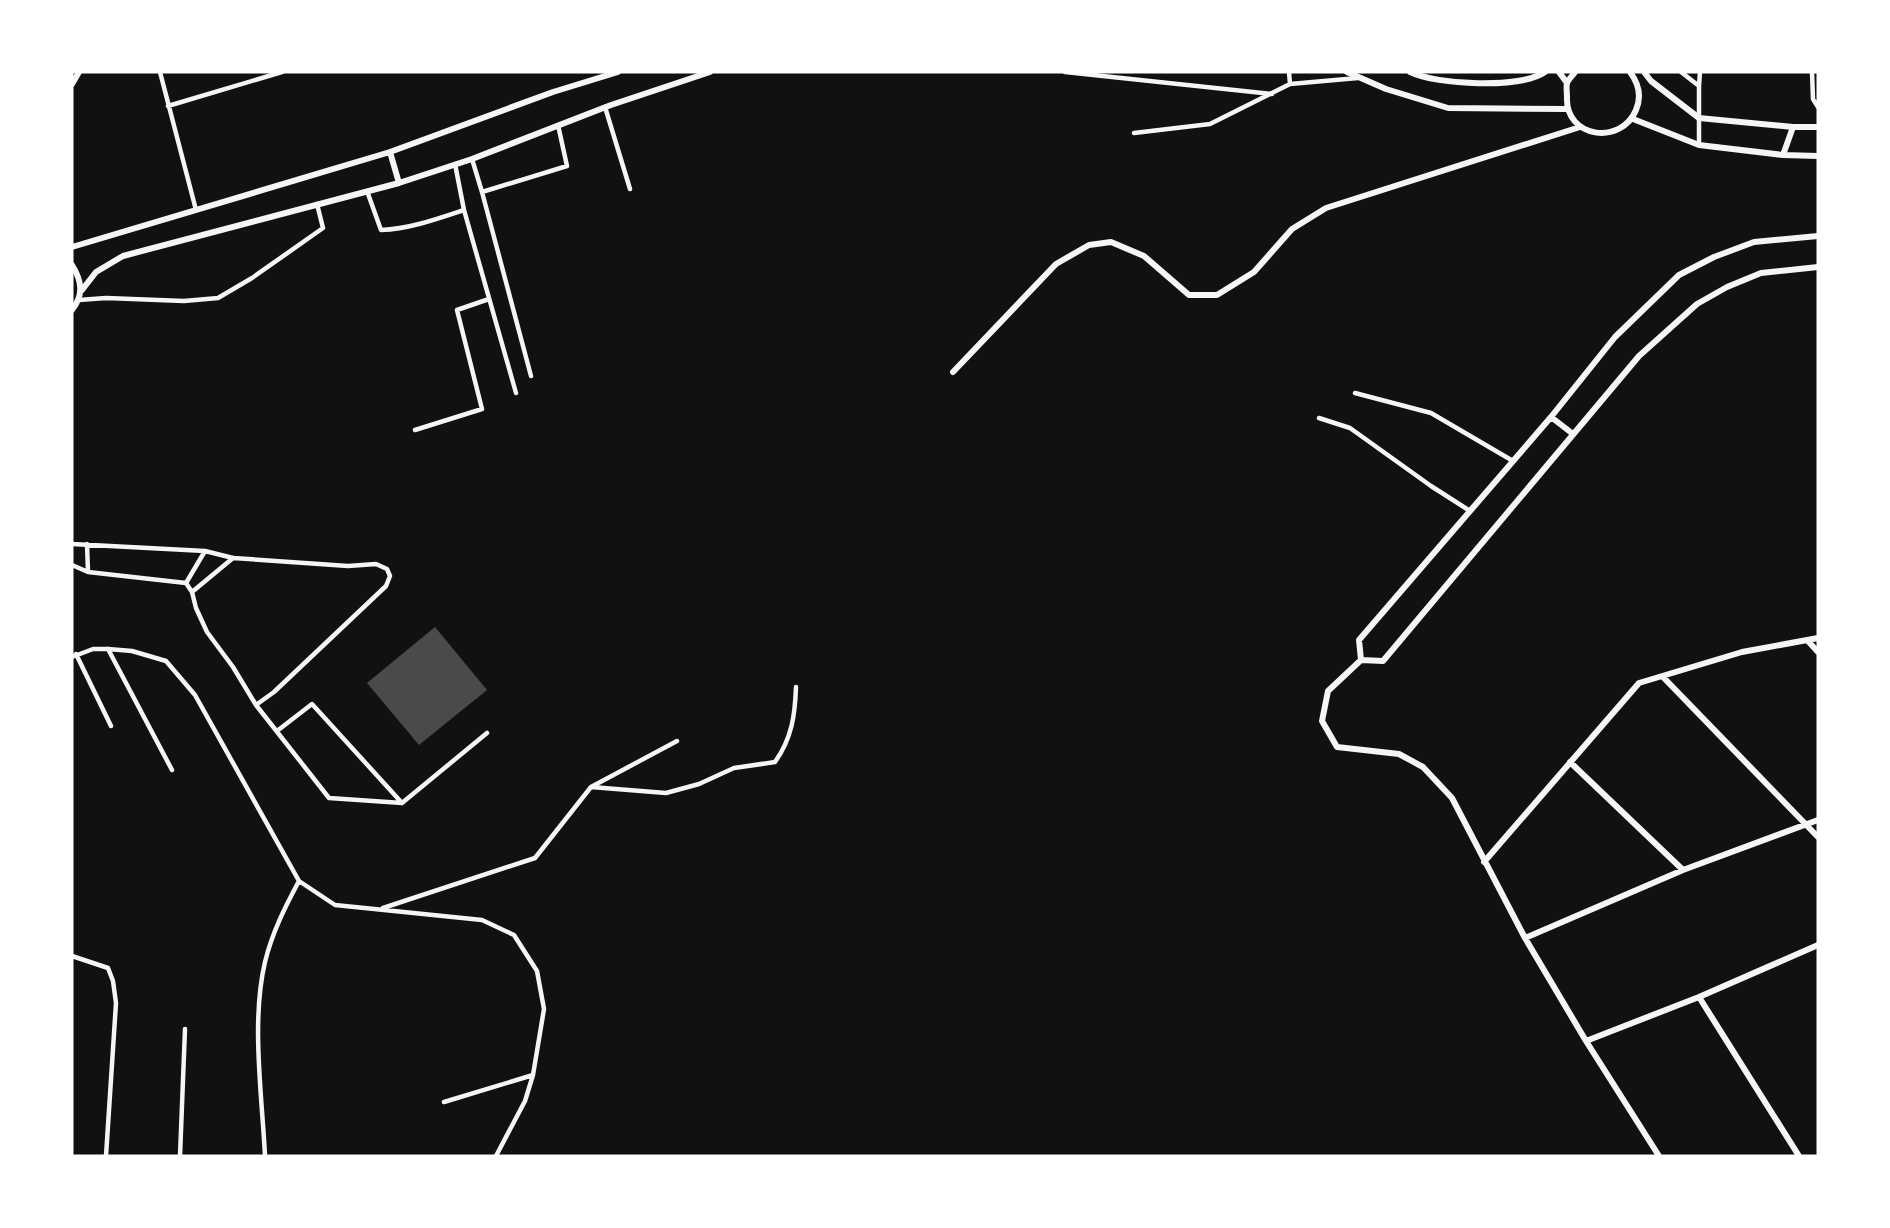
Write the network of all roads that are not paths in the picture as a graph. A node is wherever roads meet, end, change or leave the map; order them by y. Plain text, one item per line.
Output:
1 (80, 72) edge
2 (160, 72) edge
3 (282, 72) edge
4 (618, 72) edge
5 (710, 72) edge
6 (1065, 72) edge
7 (1289, 72) edge
8 (1347, 72) edge
9 (1410, 72) edge
10 (1545, 72) edge
11 (1559, 72) edge
12 (1575, 72) edge
13 (1630, 72) edge
14 (1644, 72) edge
15 (1681, 72) edge
16 (1700, 72) edge
17 (1812, 72) edge
18 (1359, 78) junction
19 (1651, 81) junction
20 (1567, 83) junction
21 (1638, 83) junction
22 (72, 84) edge
23 (1290, 84) junction
24 (1699, 86) junction
25 (1272, 94) junction
26 (168, 106) junction
27 (605, 107) junction
28 (1818, 107) edge
29 (1566, 109) junction
30 (1699, 118) junction
31 (1633, 119) junction
32 (558, 125) junction
33 (1580, 127) junction
34 (1793, 127) junction
35 (1818, 127) edge
36 (1134, 133) dead end
37 (1699, 145) junction
38 (390, 152) junction
39 (1783, 154) junction
40 (1818, 156) edge
41 (472, 159) junction
42 (455, 164) junction
43 (399, 183) junction
44 (630, 189) dead end
45 (368, 191) junction
46 (482, 192) junction
47 (317, 204) junction
48 (196, 210) junction
49 (464, 210) junction
50 (1818, 236) edge
51 (72, 247) edge
52 (72, 265) edge
53 (1818, 267) edge
54 (81, 290) junction
55 (489, 299) junction
56 (79, 300) junction
57 (72, 310) edge
58 (953, 372) dead end
59 (531, 376) dead end
60 (516, 393) dead end
61 (1355, 393) dead end
62 (1551, 417) junction
63 (1319, 418) dead end
64 (415, 430) dead end
65 (1573, 434) junction
66 (1513, 461) junction
67 (1470, 511) junction
68 (72, 544) edge
69 (87, 544) junction
70 (206, 551) junction
71 (233, 558) junction
72 (72, 565) edge
73 (88, 572) junction
74 (186, 583) junction
75 (192, 592) junction
76 (1818, 638) edge
77 (1808, 641) junction
78 (108, 649) junction
79 (1818, 652) edge
80 (74, 655) edge
81 (1361, 660) junction
82 (1662, 677) junction
83 (796, 687) dead end
84 (256, 705) junction
85 (111, 726) dead end
86 (277, 731) junction
87 (487, 733) dead end
88 (676, 741) dead end
89 (1570, 762) junction
90 (172, 770) dead end
91 (591, 787) junction
92 (402, 803) junction
93 (1818, 820) edge
94 (1806, 825) junction
95 (1818, 837) edge
96 (1484, 862) junction
97 (1683, 870) junction
98 (299, 881) junction
99 (379, 909) junction
100 (1525, 938) junction
101 (1818, 945) edge
102 (72, 956) edge
103 (1699, 997) junction
104 (185, 1029) dead end
105 (1586, 1041) junction
106 (532, 1075) junction
107 (444, 1102) dead end
108 (106, 1156) edge
109 (180, 1156) edge
110 (265, 1156) edge
111 (496, 1156) edge
112 (1659, 1156) edge
113 (1799, 1156) edge

1 - 22 street
2 - 26 lane
3 - 26 lane
4 - 38 street
5 - 27 street
6 - 25 lane
7 - 23 lane
8 - 18 street
9 - 10 street
11 - 20 street
12 - 20 street
13 - 21 street
14 - 19 street
15 - 24 lane
16 - 24 lane
17 - 28 lane
18 - 23 lane
18 - 29 street
19 - 21 street
19 - 30 street
20 - 29 street
21 - 31 street
23 - 25 lane
24 - 30 lane
25 - 36 lane
26 - 48 lane
27 - 32 street
27 - 44 lane
29 - 33 street
30 - 34 street
30 - 37 lane
31 - 33 street
31 - 37 street
32 - 41 street
32 - 46 lane
33 - 58 street
34 - 35 street
34 - 39 street
37 - 39 street
38 - 43 street
38 - 48 street
39 - 40 street
41 - 42 street
41 - 46 lane
42 - 43 street
42 - 49 lane
43 - 45 street
45 - 47 street
45 - 49 lane
46 - 59 lane
47 - 54 street
47 - 56 lane
48 - 51 street
49 - 55 lane
50 - 62 street
52 - 54 street
53 - 65 street
54 - 56 street
55 - 60 lane
55 - 64 lane
56 - 57 street
61 - 66 lane
62 - 65 street
62 - 66 street
63 - 67 lane
65 - 81 street
66 - 67 street
67 - 81 street
68 - 69 lane
69 - 70 lane
69 - 73 lane
70 - 71 lane
70 - 74 lane
71 - 75 lane
71 - 84 lane
72 - 73 lane
73 - 74 lane
74 - 75 lane
75 - 84 lane
76 - 77 street
77 - 79 street
77 - 82 street
78 - 80 lane
78 - 90 lane
78 - 98 lane
80 - 85 lane
81 - 96 street
82 - 89 street
82 - 94 street
83 - 91 lane
84 - 86 lane
86 - 92 lane
86 - 92 lane
87 - 92 lane
88 - 91 lane
89 - 96 street
89 - 97 street
91 - 99 lane
93 - 94 street
94 - 95 street
94 - 97 street
96 - 100 street
97 - 100 street
98 - 99 lane
98 - 110 lane
99 - 106 lane
100 - 105 street
101 - 103 street
102 - 108 lane
103 - 105 street
103 - 113 street
104 - 109 lane
105 - 112 street
106 - 107 lane
106 - 111 lane

